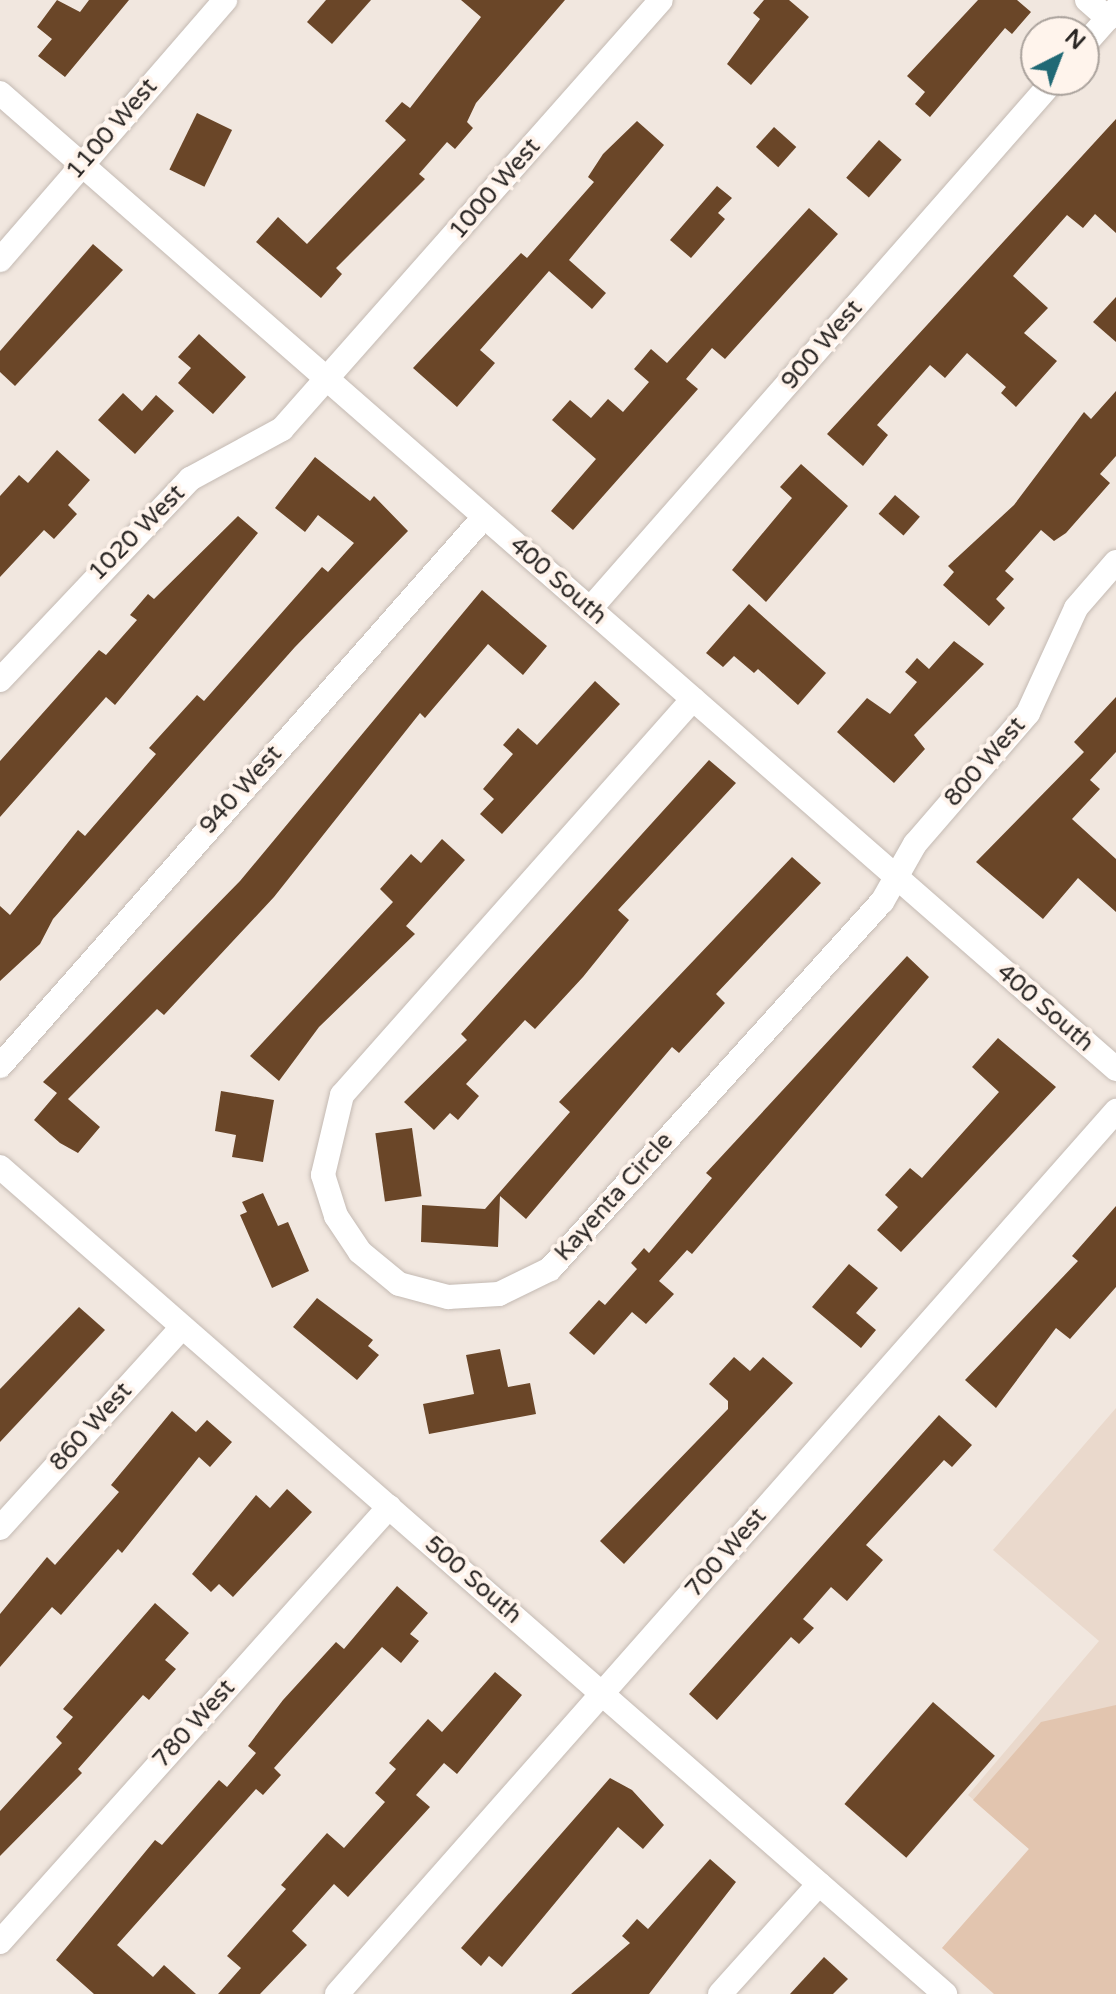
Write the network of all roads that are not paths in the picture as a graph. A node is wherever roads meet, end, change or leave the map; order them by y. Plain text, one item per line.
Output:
1 (225, 0) edge
2 (661, 0) edge
3 (1087, 0) edge
4 (1112, 13) edge
5 (0, 93) edge
6 (1040, 96) edge
7 (81, 163) junction
8 (0, 260) edge
9 (328, 378) junction
10 (484, 517) junction
11 (1116, 562) edge
12 (590, 609) junction
13 (0, 680) edge
14 (693, 699) junction
15 (897, 877) junction
16 (0, 1066) edge
17 (1116, 1069) edge
18 (1116, 1111) edge
19 (0, 1167) edge
20 (182, 1327) junction
21 (389, 1507) junction
22 (0, 1528) edge
23 (603, 1692) junction
24 (819, 1884) junction
25 (0, 1942) edge
26 (337, 1994) edge
27 (720, 1994) edge
28 (945, 1994) edge

1 - 7 street, 1100 West
2 - 9 street, 1000 West
3 - 4 street
5 - 7 street, 400 South
6 - 12 street, 900 West
7 - 8 street, 1100 West
7 - 9 street, 400 South
9 - 10 street, 400 South
9 - 13 street, 1020 West
10 - 12 street, 400 South
10 - 16 street, 940 West
11 - 15 street, 800 West
12 - 14 street, 400 South
14 - 15 street, 400 South
14 - 15 street, Kayenta Circle
15 - 17 street, 400 South
18 - 23 street, 700 West
19 - 20 street, 500 South
20 - 21 street, 500 South
20 - 22 street, 860 West
21 - 23 street, 500 South
21 - 25 street, 780 West
23 - 24 street, 500 South
23 - 26 street, 700 West
24 - 27 street
24 - 28 street, 500 South

